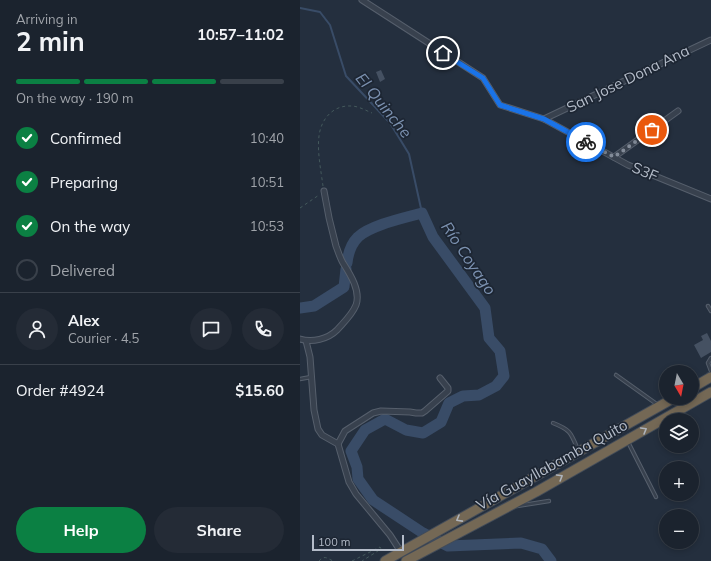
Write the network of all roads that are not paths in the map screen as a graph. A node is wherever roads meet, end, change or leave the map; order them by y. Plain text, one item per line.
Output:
1 (362, 0) edge
2 (711, 40) edge
3 (678, 111) dead end
4 (544, 119) junction
5 (614, 157) junction
6 (324, 192) road end
7 (711, 200) edge
8 (708, 306) dead end
9 (711, 311) edge
10 (300, 338) edge
11 (306, 341) junction
12 (711, 358) edge
13 (711, 371) edge
14 (616, 375) dead end
15 (311, 377) junction
16 (711, 377) edge
17 (440, 378) dead end
18 (300, 379) edge
19 (699, 384) edge
20 (711, 392) edge
21 (660, 406) joint
22 (553, 423) dead end
23 (627, 440) junction
24 (338, 444) junction
25 (580, 455) junction
26 (656, 497) dead end
27 (549, 501) dead end
28 (505, 508) junction
29 (401, 552) junction
30 (385, 561) edge
31 (406, 561) edge

1 - 4 street, S3F
2 - 4 street, San Jose Dona Ana
3 - 5 street
4 - 5 street, S3F
5 - 7 street, S3F
6 - 11 street
8 - 9 lane
10 - 11 street
11 - 15 street
12 - 13 lane
14 - 21 lane
15 - 18 lane
15 - 24 street
16 - 19 highway
17 - 24 street
23 -> 20 highway, Vía Guayllabamba Quito
21 - 25 highway
22 - 25 lane
23 - 26 lane
28 -> 23 highway, Vía Guayllabamba Quito
24 - 29 street
25 -> 29 highway
27 - 28 lane
28 - 31 highway, Vía Guayllabamba Quito
29 - 30 highway

